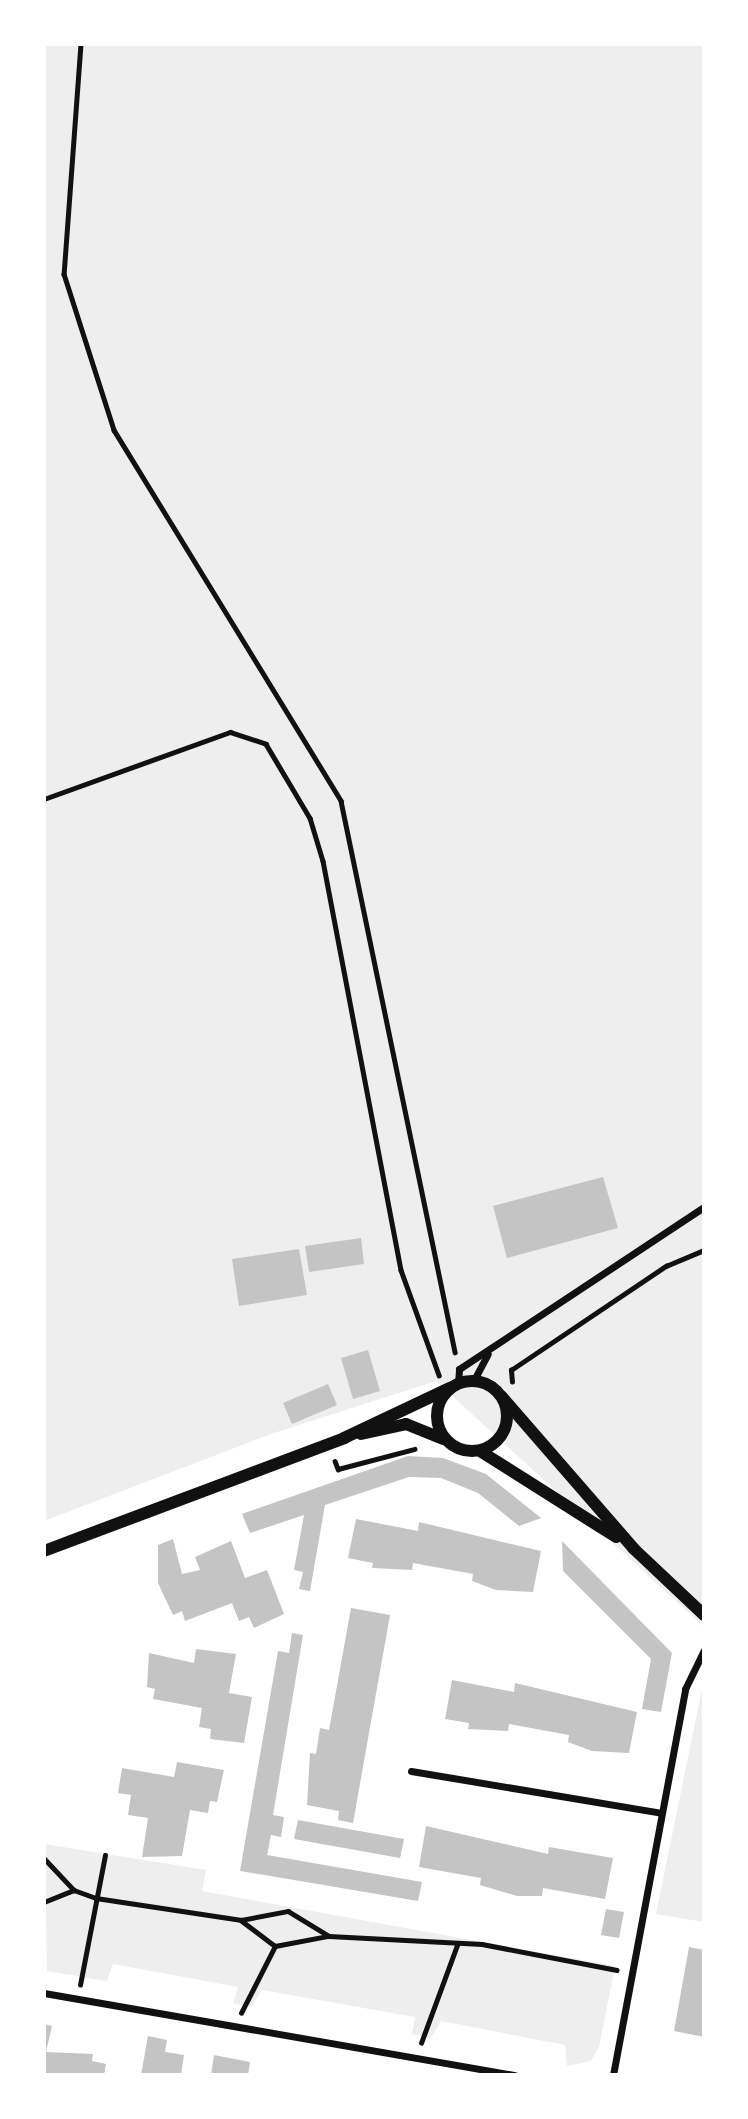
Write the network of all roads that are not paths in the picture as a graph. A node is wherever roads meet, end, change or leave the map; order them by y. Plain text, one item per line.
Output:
1 (704, 1207) edge
2 (490, 1351) junction
3 (487, 1384) junction
4 (454, 1386) junction
5 (502, 1397) junction
6 (344, 1438) junction
7 (445, 1440) junction
8 (480, 1451) junction
9 (634, 1549) junction
10 (44, 1551) edge
11 (704, 1615) edge
12 (704, 1650) edge
13 (411, 1770) dead end
14 (661, 1813) junction
15 (44, 1993) edge
16 (515, 2075) edge
17 (613, 2075) edge

1 - 2 street
2 - 3 street
2 - 4 street
3 - 4 street
3 - 5 street
4 - 6 street
4 - 7 street
5 - 8 street
5 - 9 street
6 - 7 street
6 - 10 street
7 - 8 street
8 - 9 street
9 - 11 street
12 - 14 street
13 - 14 street
14 - 17 street
15 - 16 street

